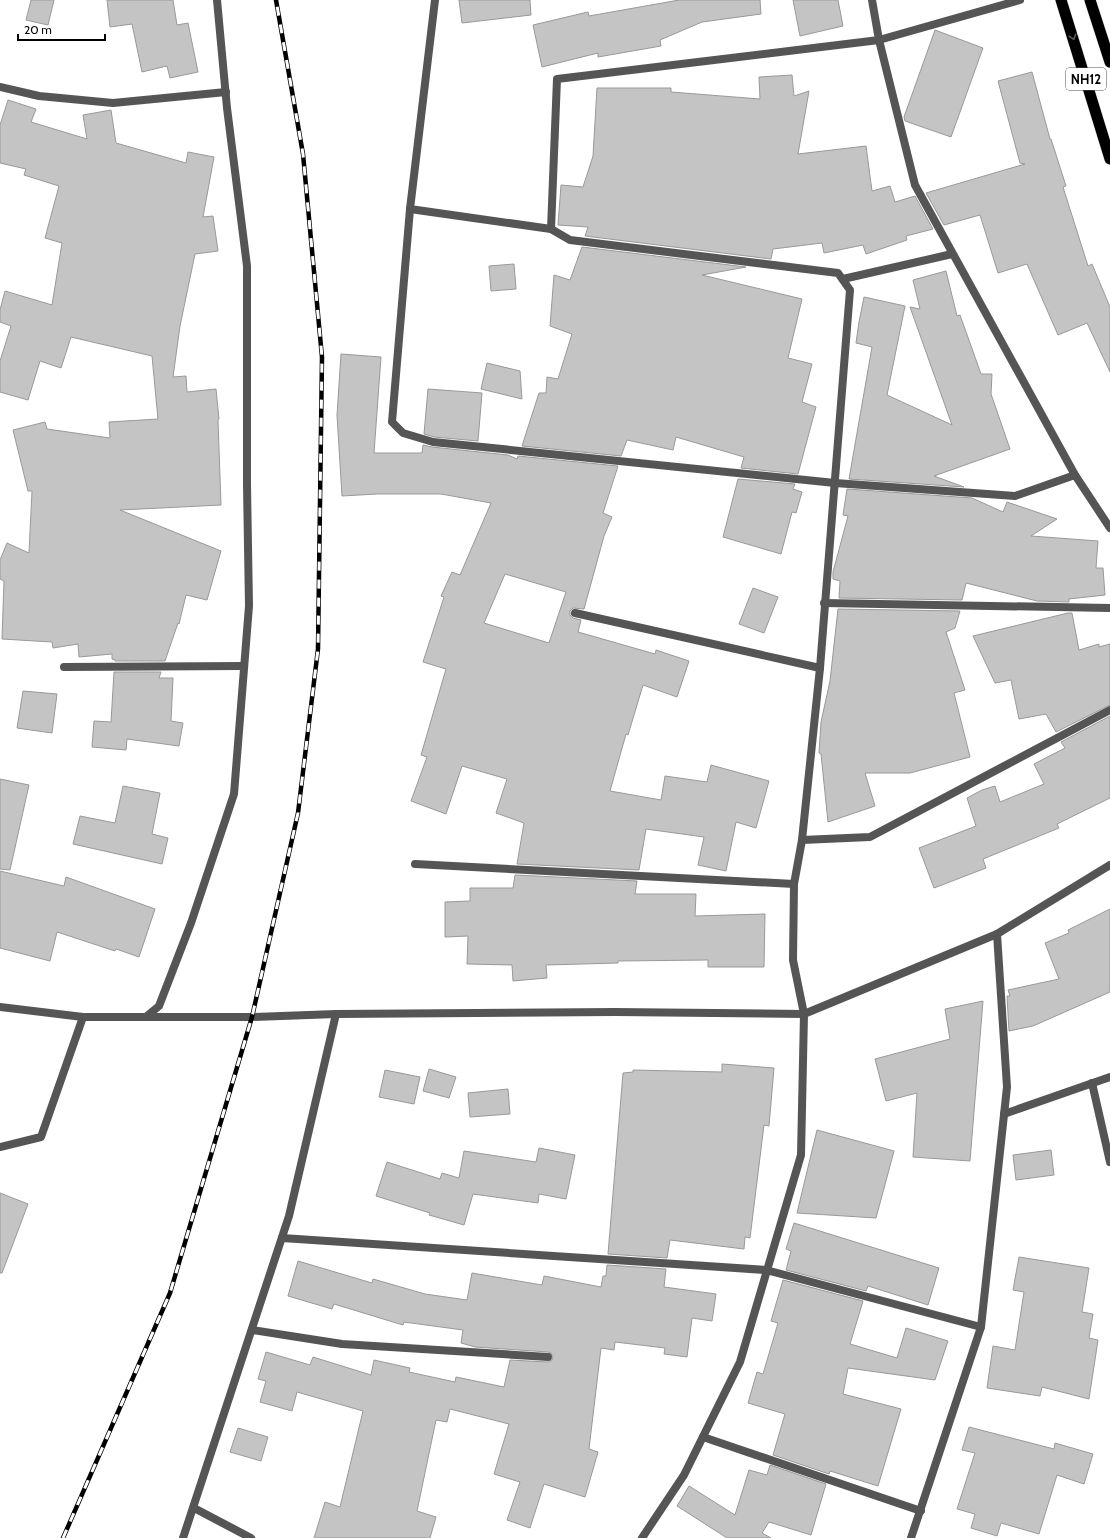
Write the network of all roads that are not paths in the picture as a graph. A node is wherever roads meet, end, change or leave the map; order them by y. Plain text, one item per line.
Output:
1 (217, 0) edge
2 (434, 0) edge
3 (872, 0) edge
4 (1020, 0) edge
5 (1062, 0) edge
6 (1090, 0) edge
7 (879, 40) junction
8 (1110, 62) edge
9 (0, 87) edge
10 (226, 92) junction
11 (1110, 159) edge
12 (410, 209) junction
13 (551, 229) junction
14 (952, 254) junction
15 (843, 279) junction
16 (1075, 476) junction
17 (835, 483) junction
18 (1110, 528) edge
19 (824, 603) junction
20 (1110, 608) edge
21 (575, 613) dead end
22 (244, 666) junction
23 (64, 667) dead end
24 (820, 668) junction
25 (1110, 710) edge
26 (802, 840) junction
27 (415, 864) dead end
28 (1110, 865) edge
29 (794, 884) junction
30 (997, 934) junction
31 (0, 1008) edge
32 (336, 1014) junction
33 (804, 1014) junction
34 (147, 1016) junction
35 (83, 1017) junction
36 (1110, 1077) edge
37 (1092, 1083) junction
38 (1004, 1114) junction
39 (0, 1147) edge
40 (1110, 1162) edge
41 (282, 1238) junction
42 (766, 1270) junction
43 (981, 1327) junction
44 (252, 1330) junction
45 (548, 1357) dead end
46 (702, 1437) junction
47 (194, 1508) junction
48 (921, 1511) junction
49 (183, 1538) edge
50 (251, 1538) edge
51 (642, 1538) edge
52 (911, 1538) edge

1 - 10 street
2 - 12 street
3 - 7 street
4 - 7 street
5 -> 11 highway, NH12
6 - 8 highway, NH12
7 - 13 street
7 - 14 street
9 - 10 street
10 - 22 street
12 - 13 street
12 - 17 street
13 - 15 street
14 - 15 street
14 - 16 street
15 - 17 street
16 - 17 street
16 - 18 street
17 - 19 street
19 - 20 street
19 - 24 street
21 - 24 street
22 - 23 street
22 - 34 street
24 - 26 street
25 - 26 street
26 - 29 street
27 - 29 street
28 - 30 street
29 - 33 street
30 - 33 street
30 - 38 street
31 - 35 street
32 - 33 street
32 - 34 street
32 - 41 street
33 - 42 street
34 - 35 street
35 - 39 street
36 - 37 street
37 - 38 street
37 - 40 street
38 - 43 street
41 - 42 street
41 - 44 street
42 - 43 street
42 - 46 street
43 - 48 street
44 - 45 street
44 - 47 street
46 - 48 street
46 - 51 street
47 - 49 street
47 - 50 street
48 - 52 street

